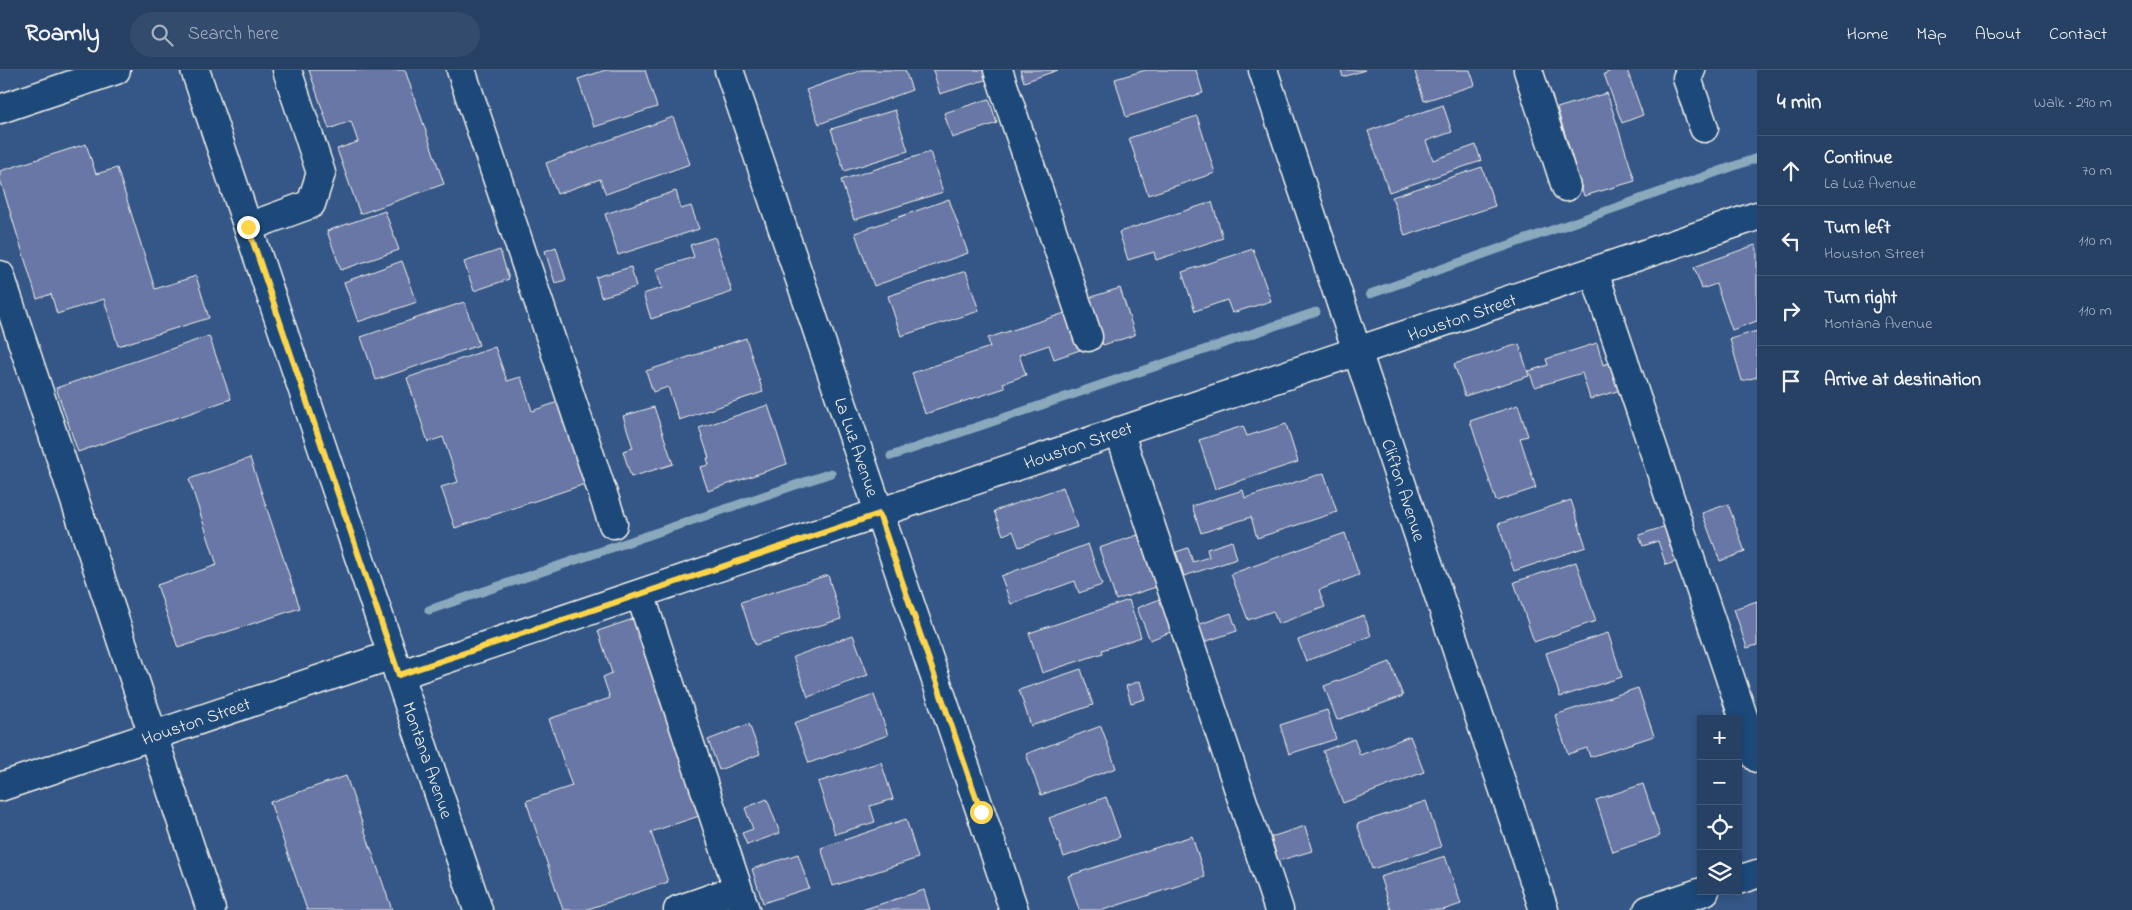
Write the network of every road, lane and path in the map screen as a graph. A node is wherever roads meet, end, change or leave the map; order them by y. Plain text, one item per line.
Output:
1 (116, 70) edge
2 (195, 70) edge
3 (287, 70) edge
4 (461, 70) edge
5 (729, 70) edge
6 (998, 70) edge
7 (1263, 70) edge
8 (1528, 70) edge
9 (1691, 70) edge
10 (0, 109) edge
11 (1704, 128) dead end
12 (1566, 187) dead end
13 (1757, 216) edge
14 (248, 227) junction
15 (1594, 272) junction
16 (0, 275) edge
17 (1088, 337) dead end
18 (1358, 352) junction
19 (1119, 431) junction
20 (879, 514) junction
21 (613, 524) dead end
22 (640, 594) junction
23 (396, 665) junction
24 (152, 736) junction
25 (1757, 758) edge
26 (0, 787) edge
27 (1757, 874) edge
28 (1742, 879) edge
29 (1697, 894) edge
30 (742, 899) edge
31 (211, 910) edge
32 (478, 910) edge
33 (678, 910) edge
34 (1014, 910) edge
35 (1279, 910) edge
36 (1544, 910) edge
37 (1648, 910) edge

1 - 10 street
2 - 14 street, Montana Avenue
3 - 14 street
4 - 21 street
5 - 20 street, La Luz Avenue
6 - 17 street
7 - 18 street, Clifton Avenue
8 - 12 street
9 - 11 street
13 - 15 street, Houston Street
14 - 23 street, Montana Avenue
15 - 18 street, Houston Street
15 - 25 street
16 - 24 street
18 - 19 street, Houston Street
18 - 36 street, Clifton Avenue
19 - 20 street, Houston Street
19 - 35 street
20 - 22 street, Houston Street
20 - 34 street, La Luz Avenue
22 - 23 street, Houston Street
22 - 30 street
23 - 24 street, Houston Street
23 - 32 street, Montana Avenue
24 - 26 street, Houston Street
24 - 31 street
27 - 28 street
29 - 37 street
30 - 33 street

